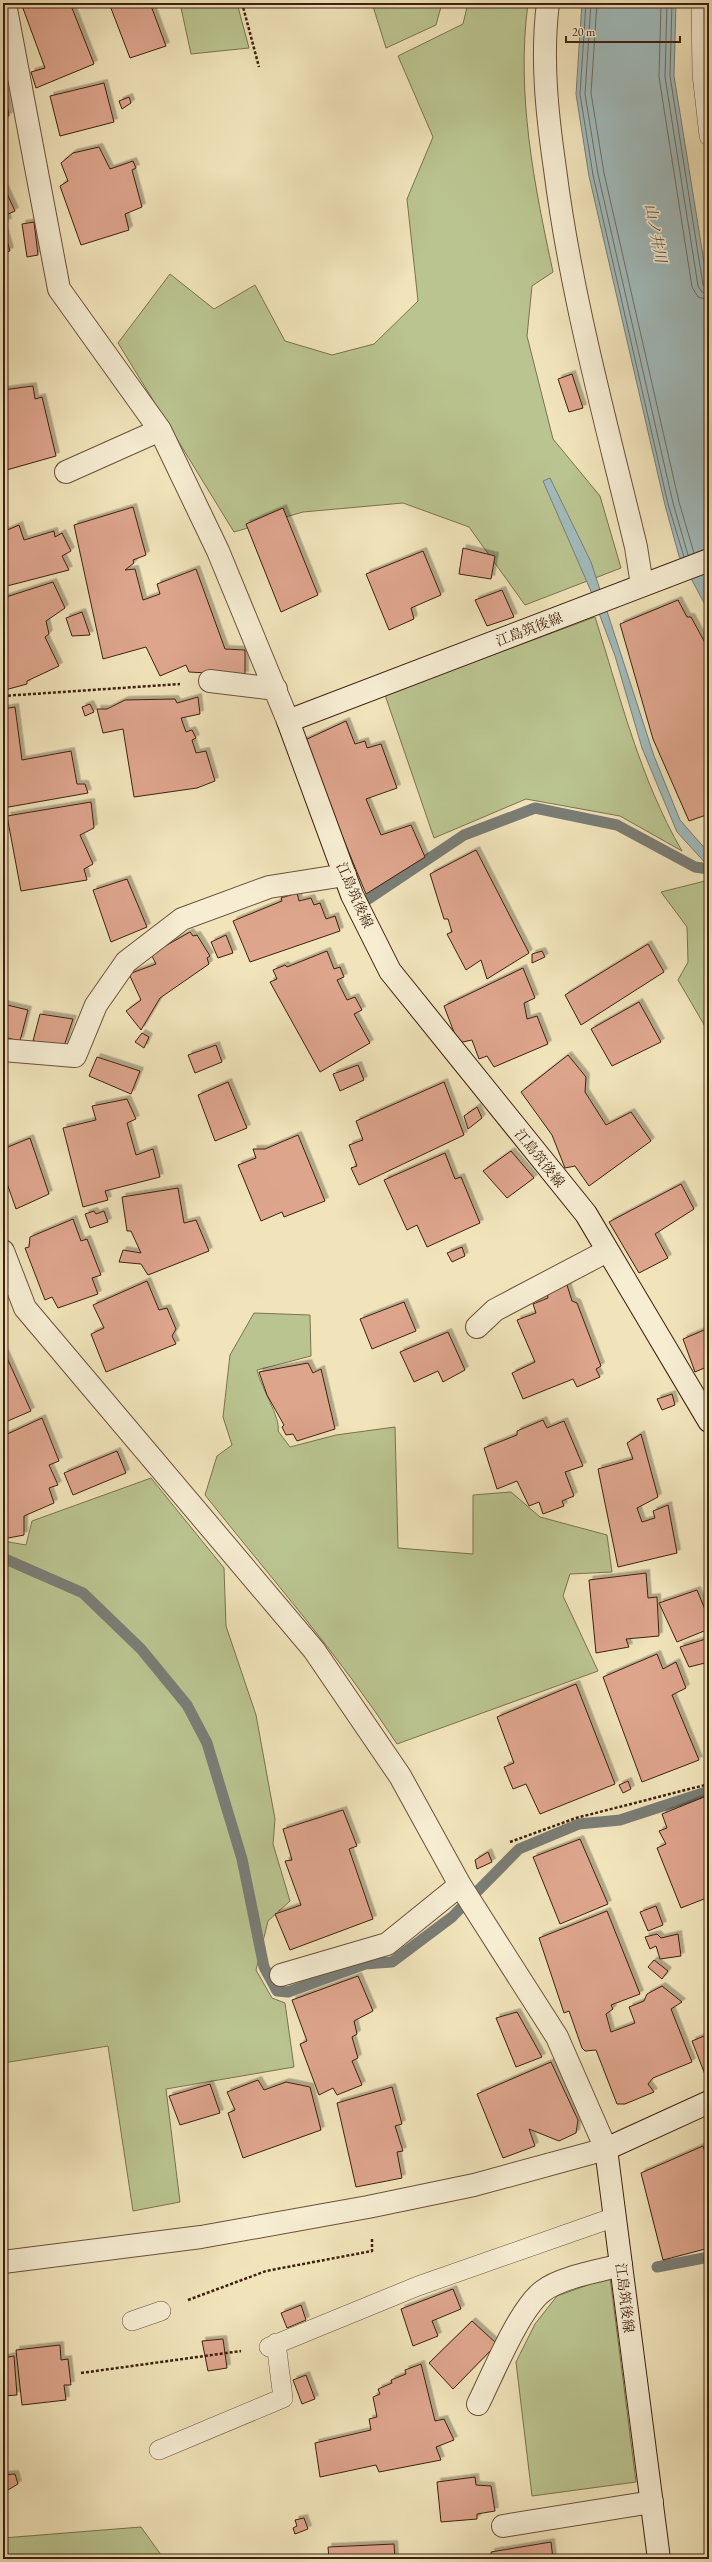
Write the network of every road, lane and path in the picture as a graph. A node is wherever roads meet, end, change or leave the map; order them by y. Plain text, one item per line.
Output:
1 (242, 3) edge
2 (548, 3) edge
3 (701, 3) edge
4 (3, 5) edge
5 (259, 67) dead end
6 (709, 136) edge
7 (160, 430) junction
8 (66, 472) dead end
9 (709, 560) edge
10 (650, 582) junction
11 (210, 681) joint
12 (276, 689) junction
13 (3, 696) edge
14 (288, 720) junction
15 (345, 875) junction
16 (3, 1050) edge
17 (3, 1251) edge
18 (607, 1251) junction
19 (477, 1328) dead end
20 (709, 1421) edge
21 (709, 1784) edge
22 (510, 1842) dead end
23 (460, 1885) junction
24 (281, 1975) dead end
25 (709, 2102) edge
26 (606, 2149) junction
27 (615, 2217) junction
28 (372, 2229) dead end
29 (3, 2262) edge
30 (621, 2265) junction
31 (161, 2311) joint
32 (132, 2321) dead end
33 (273, 2345) junction
34 (81, 2373) dead end
35 (478, 2404) dead end
36 (159, 2450) dead end
37 (652, 2502) junction
38 (503, 2526) dead end
39 (659, 2559) edge

1 - 5 path
2 - 10 street
3 - 6 lane
4 - 7 street
7 - 8 street
7 - 12 street
9 - 10 street, 江島筑後線
10 - 14 street, 江島筑後線
11 - 12 street
11 - 13 path
12 - 14 street
14 - 15 street, 江島筑後線
15 - 16 street
15 - 18 street, 江島筑後線
17 - 23 street, 江島筑後線
18 - 19 street
18 - 20 street, 江島筑後線
21 - 22 path
23 - 24 street
23 - 26 street, 江島筑後線
25 - 26 street
26 - 27 street, 江島筑後線
26 - 29 street
27 - 30 street, 江島筑後線
27 - 33 lane
28 - 31 path
30 - 35 street
30 - 37 street, 江島筑後線
31 - 32 lane
33 - 34 path
33 - 36 lane
37 - 38 street
37 - 39 street, 江島筑後線

